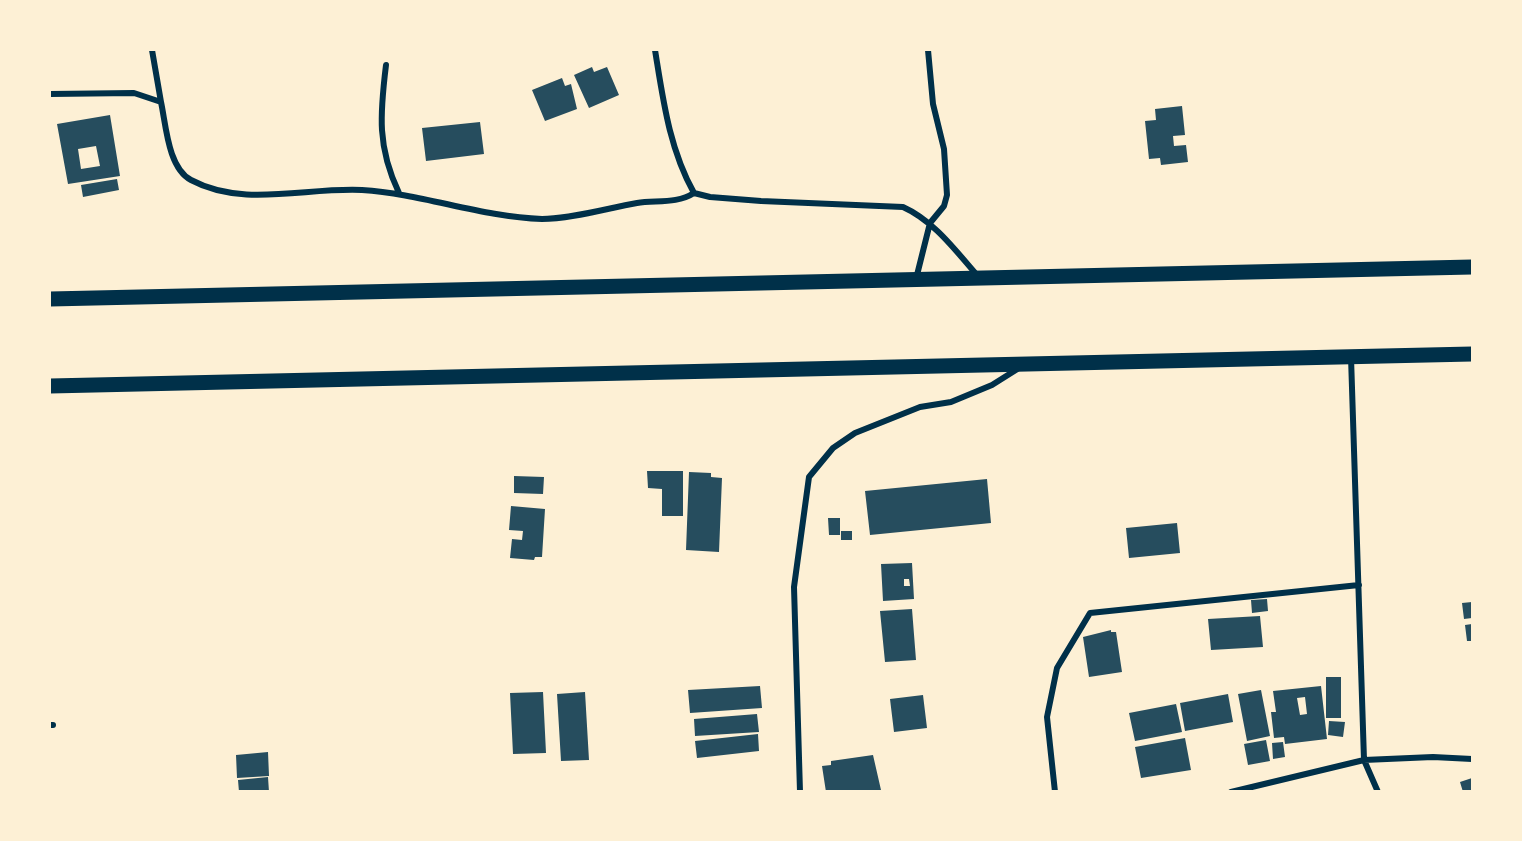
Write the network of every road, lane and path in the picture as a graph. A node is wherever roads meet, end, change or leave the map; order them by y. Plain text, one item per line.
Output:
1 (152, 50) edge
2 (656, 50) edge
3 (928, 50) edge
4 (386, 65) dead end
5 (50, 94) edge
6 (160, 102) junction
7 (399, 193) junction
8 (694, 193) junction
9 (930, 223) junction
10 (1473, 267) edge
11 (980, 278) junction
12 (916, 279) junction
13 (50, 299) edge
14 (1473, 354) edge
15 (1351, 357) junction
16 (1028, 363) junction
17 (50, 386) edge
18 (1359, 585) junction
19 (1364, 759) junction
20 (1473, 759) edge
21 (801, 792) edge
22 (1055, 792) edge
23 (1232, 792) edge
24 (1378, 792) edge

1 - 6 street
2 - 8 street
3 - 9 street
4 - 7 street
5 - 6 street
6 - 7 street
7 - 8 street
8 - 9 street
9 - 11 street
9 - 12 street
10 - 11 highway
11 - 12 highway
12 - 13 highway
14 - 15 highway
15 - 16 highway
15 - 18 street
16 - 17 highway
16 - 21 street
18 - 19 street
18 - 22 street
19 - 20 street
19 - 23 street
19 - 24 street

